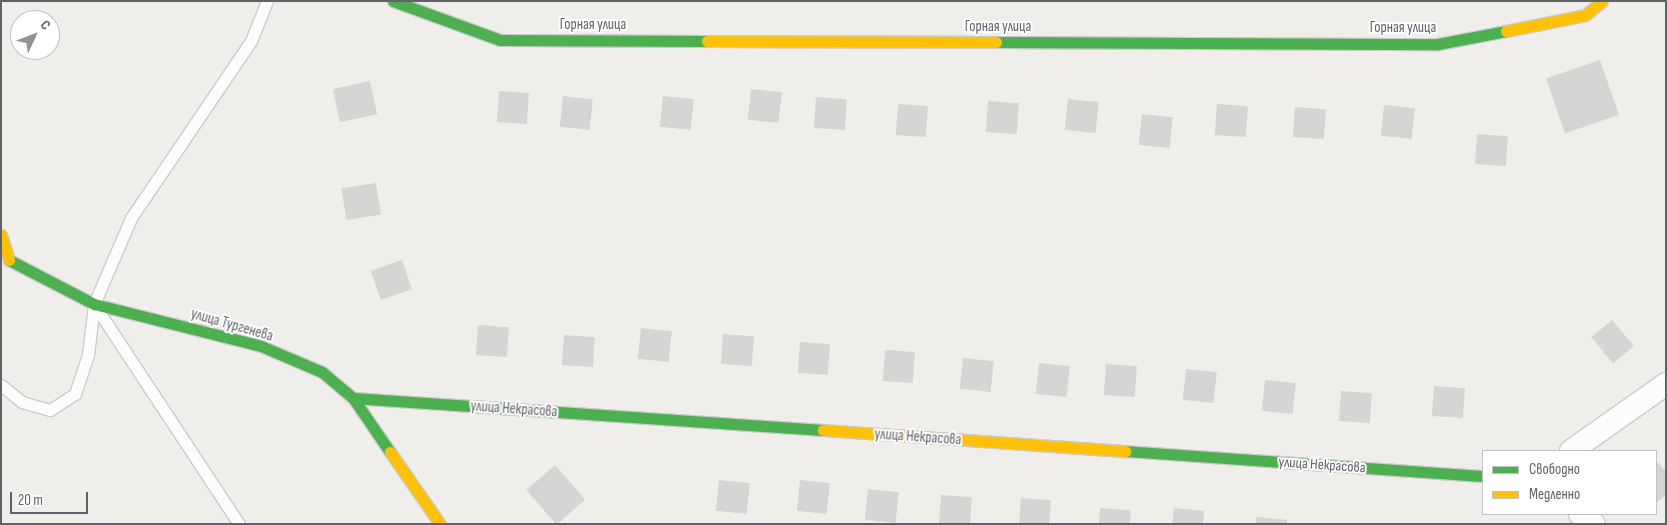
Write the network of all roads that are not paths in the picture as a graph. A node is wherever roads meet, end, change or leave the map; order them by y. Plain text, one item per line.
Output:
1 (267, 1) edge
2 (393, 1) edge
3 (1602, 1) edge
4 (1, 235) edge
5 (9, 260) junction
6 (1, 270) edge
7 (94, 304) junction
8 (1666, 384) edge
9 (1, 385) edge
10 (353, 398) junction
11 (1572, 450) edge
12 (1482, 476) edge
13 (1581, 515) edge
14 (240, 524) edge
15 (440, 524) edge
16 (1594, 524) edge

1 - 7 lane
2 - 3 street, Горная улица
4 - 5 street
5 - 6 street
5 - 7 street, улица Тургенева
7 - 9 lane
7 - 10 street, улица Тургенева
7 - 14 lane
8 - 11 street
10 - 12 street, улица Некрасова
10 - 15 street, улица Тургенева
13 - 16 street

